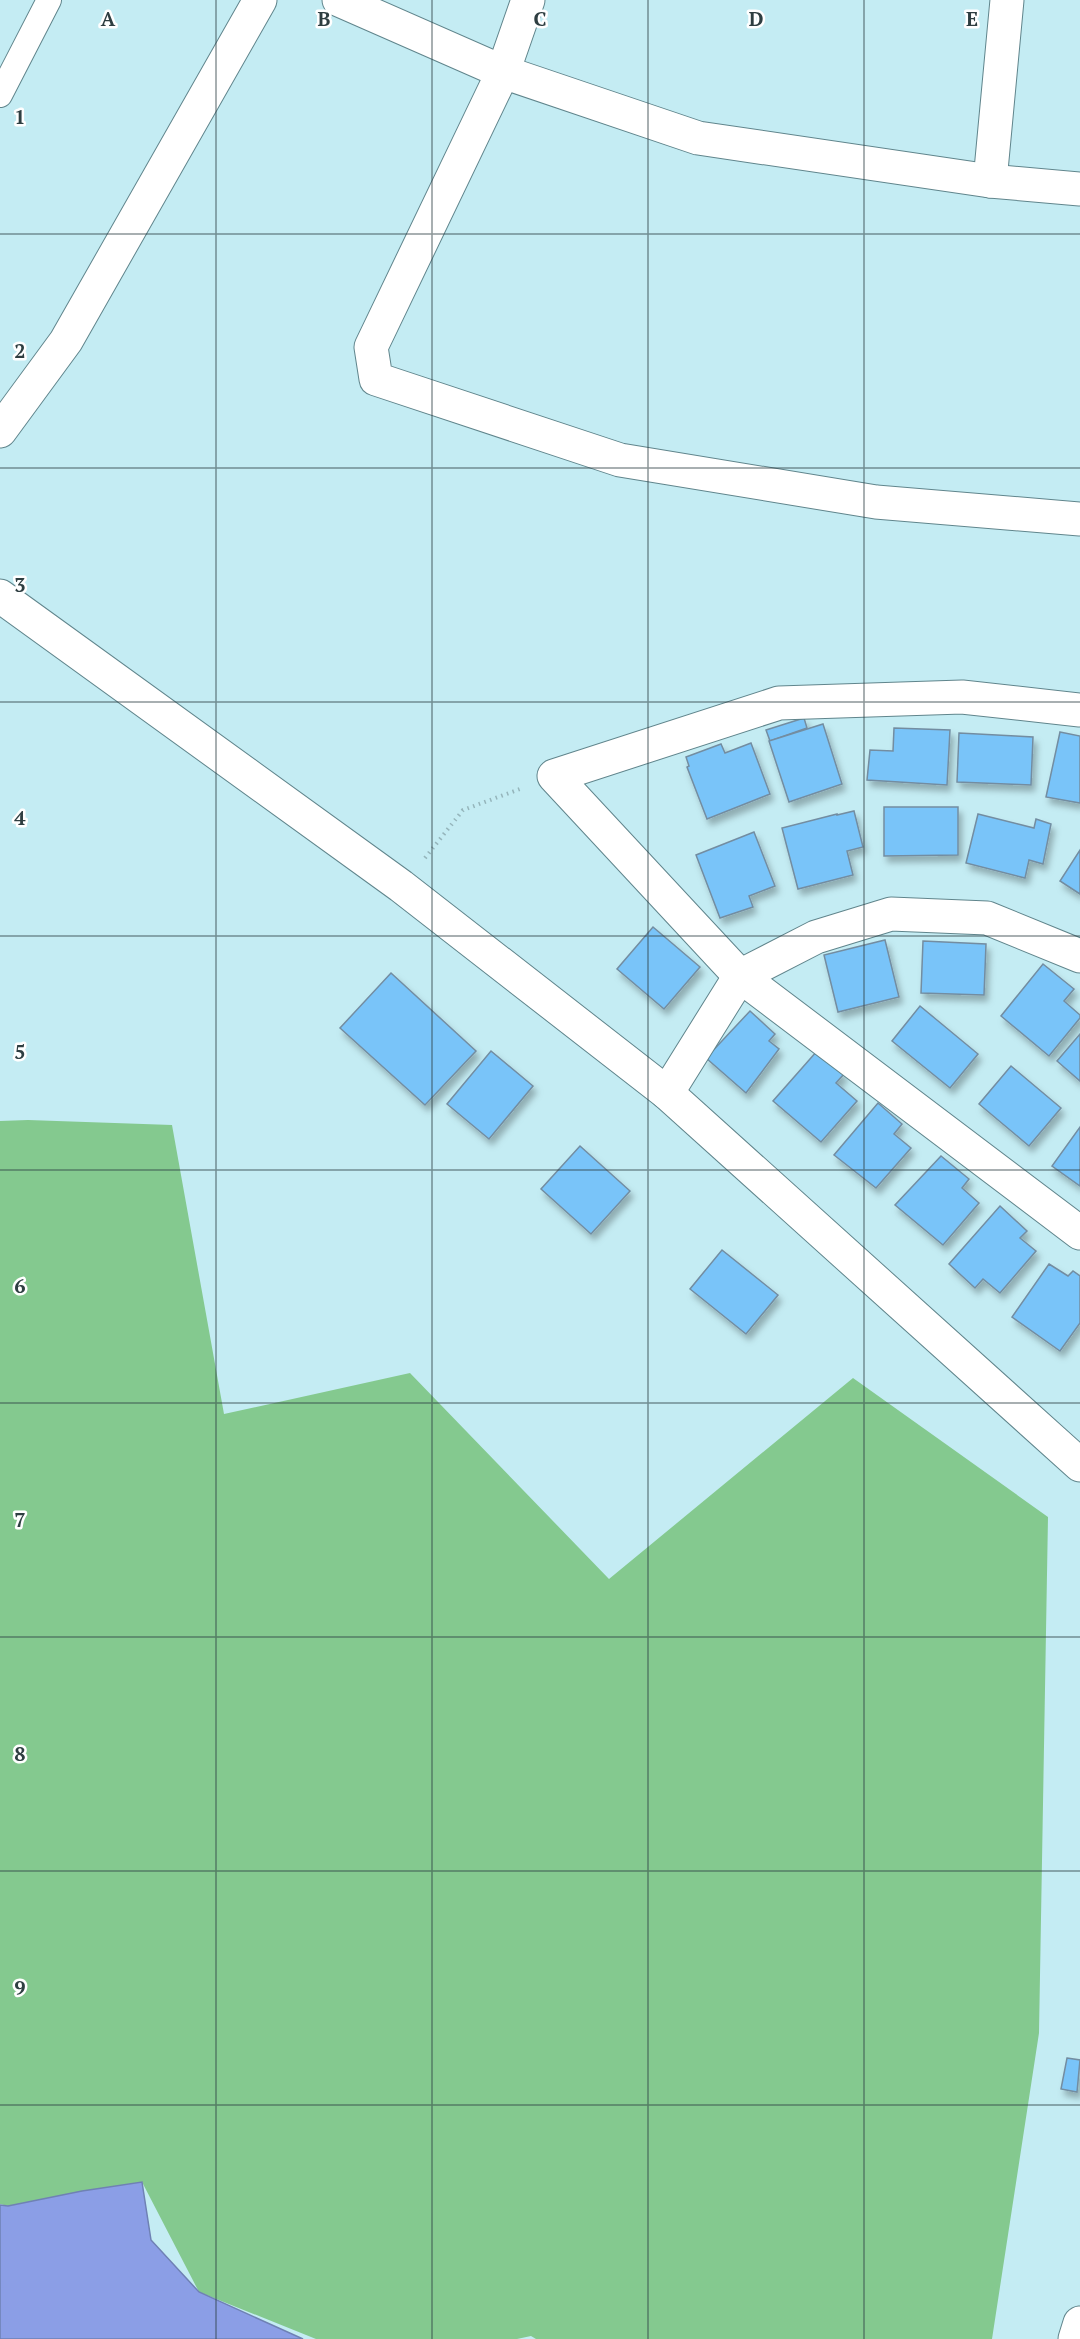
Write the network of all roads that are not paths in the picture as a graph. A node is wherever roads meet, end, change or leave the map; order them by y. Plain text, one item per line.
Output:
1 (49, 0) edge
2 (260, 0) edge
3 (339, 0) edge
4 (528, 0) edge
5 (1006, 0) edge
6 (503, 72) junction
7 (0, 95) edge
8 (990, 181) junction
9 (1080, 189) edge
10 (0, 431) edge
11 (1080, 519) edge
12 (0, 596) edge
13 (1080, 711) edge
14 (1080, 956) edge
15 (740, 976) junction
16 (667, 1093) junction
17 (1080, 1233) edge
18 (1080, 1465) edge
19 (1080, 2323) edge
20 (1075, 2339) edge

1 - 7 lane
2 - 10 street
3 - 6 street
4 - 6 street
5 - 8 street
6 - 8 street
6 - 11 street
8 - 9 street
12 - 16 street
13 - 15 street
14 - 15 street
15 - 16 street
15 - 17 street
16 - 18 street
19 - 20 street

